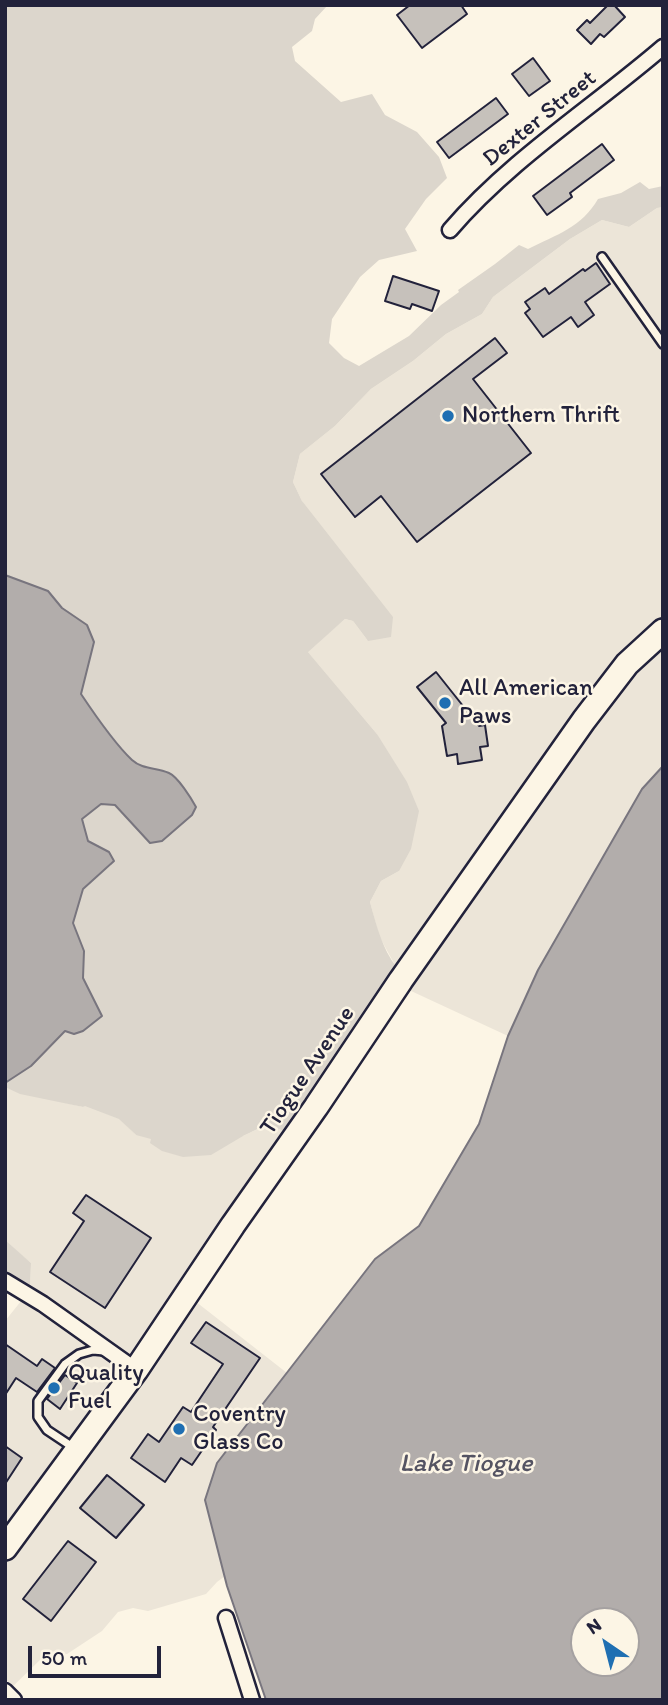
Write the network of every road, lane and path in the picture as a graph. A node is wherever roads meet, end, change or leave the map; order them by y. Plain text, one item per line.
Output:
1 (663, 47) edge
2 (450, 230) dead end
3 (602, 257) dead end
4 (663, 344) edge
5 (663, 631) edge
6 (5, 1281) edge
7 (112, 1352) junction
8 (136, 1370) junction
9 (77, 1451) junction
10 (5, 1548) edge
11 (226, 1618) dead end
12 (5, 1692) edge
13 (14, 1700) edge
14 (252, 1700) edge

1 - 2 street, Dexter Street
3 - 4 lane
5 - 8 main road, Tiogue Avenue
6 - 7 street
7 - 8 street
7 - 9 lane
8 - 9 main road, Tiogue Avenue
9 - 10 main road, Tiogue Avenue
11 - 14 street
12 - 13 street

